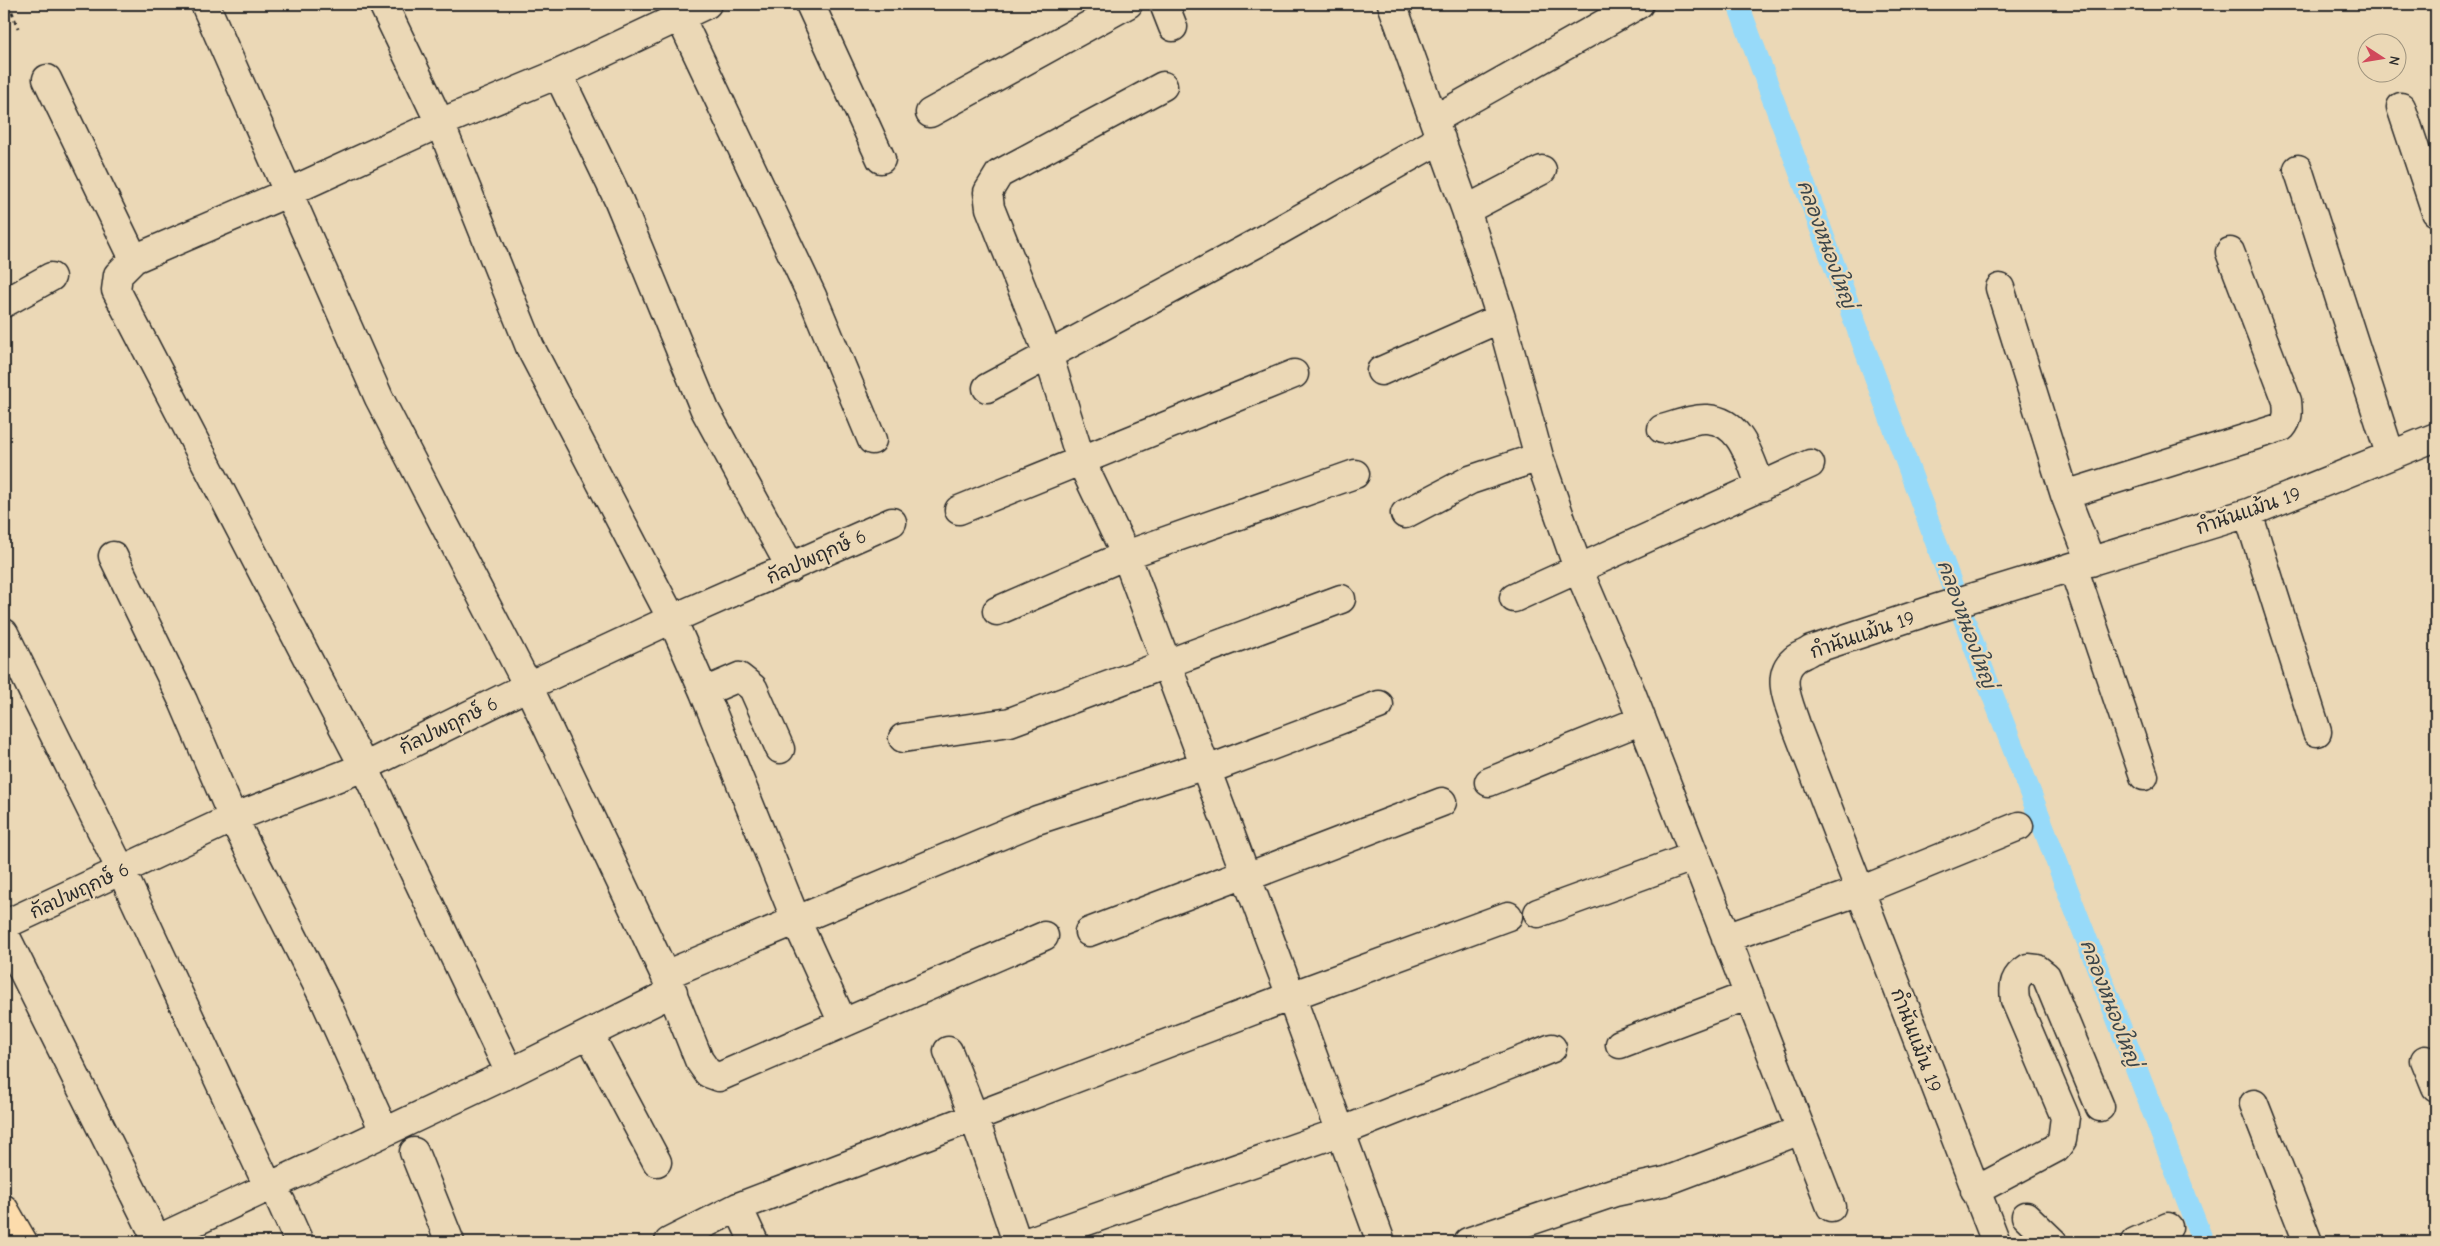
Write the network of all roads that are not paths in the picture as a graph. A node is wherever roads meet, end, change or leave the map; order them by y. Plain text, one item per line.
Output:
1 (205, 4) edge
2 (384, 4) edge
3 (707, 4) edge
4 (810, 4) edge
5 (1128, 4) edge
6 (1639, 4) edge
7 (1395, 14) edge
8 (680, 18) junction
9 (558, 74) junction
10 (46, 78) dead end
11 (1163, 86) dead end
12 (2401, 107) dead end
13 (930, 112) dead end
14 (440, 123) junction
15 (1438, 129) junction
16 (881, 159) dead end
17 (2298, 169) dead end
18 (1542, 170) dead end
19 (287, 193) junction
20 (1466, 210) junction
21 (2436, 212) edge
22 (2230, 252) dead end
23 (134, 259) junction
24 (51, 277) dead end
25 (2000, 288) dead end
26 (4, 303) edge
27 (1501, 318) junction
28 (1048, 354) junction
29 (1381, 372) dead end
30 (1294, 374) dead end
31 (987, 388) dead end
32 (1662, 429) dead end
33 (2436, 437) edge
34 (872, 440) dead end
35 (2390, 454) junction
36 (1539, 457) junction
37 (1080, 461) junction
38 (1810, 464) dead end
39 (1355, 474) dead end
40 (1761, 487) junction
41 (2065, 495) junction
42 (958, 510) dead end
43 (2248, 513) junction
44 (1406, 514) dead end
45 (892, 522) dead end
46 (1126, 555) junction
47 (113, 556) dead end
48 (2082, 565) junction
49 (791, 568) junction
50 (1580, 570) junction
51 (1514, 598) dead end
52 (1341, 599) dead end
53 (997, 611) dead end
54 (672, 619) junction
55 (4, 633) edge
56 (1167, 664) junction
57 (528, 686) junction
58 (704, 692) junction
59 (1379, 705) dead end
60 (1642, 720) junction
61 (2317, 732) dead end
62 (904, 738) dead end
63 (780, 749) dead end
64 (364, 767) junction
65 (1206, 768) junction
66 (2144, 776) dead end
67 (1489, 782) dead end
68 (1442, 802) dead end
69 (233, 818) junction
70 (2019, 826) dead end
71 (1695, 856) junction
72 (121, 870) junction
73 (1246, 875) junction
74 (1860, 891) junction
75 (1538, 913) dead end
76 (1508, 916) dead end
77 (796, 920) junction
78 (4, 925) edge
79 (1089, 932) dead end
80 (4, 933) edge
81 (1044, 936) dead end
82 (1726, 938) junction
83 (669, 983) junction
84 (1748, 995) junction
85 (1291, 996) junction
86 (843, 1023) junction
87 (589, 1034) junction
88 (1620, 1044) dead end
89 (1552, 1048) dead end
90 (948, 1051) dead end
91 (2426, 1060) dead end
92 (510, 1073) junction
93 (2436, 1087) edge
94 (2254, 1104) dead end
95 (2100, 1107) dead end
96 (974, 1117) junction
97 (1801, 1130) junction
98 (384, 1131) junction
99 (1340, 1132) junction
100 (414, 1152) dead end
101 (657, 1162) dead end
102 (1975, 1191) junction
103 (275, 1194) junction
104 (738, 1206) junction
105 (1831, 1207) dead end
106 (4, 1208) edge
107 (2026, 1216) dead end
108 (2168, 1227) dead end
109 (155, 1241) edge
110 (23, 1242) edge
111 (299, 1242) edge
112 (450, 1242) edge
113 (669, 1242) edge
114 (754, 1242) edge
115 (1017, 1242) edge
116 (1027, 1242) edge
117 (1381, 1242) edge
118 (1468, 1242) edge
119 (1996, 1242) edge
120 (2053, 1242) edge
121 (2135, 1242) edge
122 (2308, 1242) edge

1 - 19 street
2 - 14 street
3 - 8 street
4 - 16 street
5 - 13 street
6 - 15 street
7 - 15 street
8 - 9 street
8 - 34 street
9 - 14 street
9 - 49 street
10 - 23 street
11 - 28 street
12 - 21 street
14 - 19 street
14 - 54 street
15 - 20 street
15 - 28 street
17 - 35 street
18 - 20 street
19 - 23 street
19 - 57 street
20 - 27 street
22 - 41 street
23 - 64 street
24 - 26 street
25 - 41 street
27 - 29 street
27 - 36 street
28 - 31 street
28 - 37 street
30 - 37 street
32 - 40 street
33 - 35 street, กำนันแม้น 19
35 - 43 street, กำนันแม้น 19
36 - 44 street
36 - 50 street
37 - 42 street
37 - 46 street
38 - 40 street
39 - 46 street
40 - 50 street
41 - 48 street
43 - 48 street, กำนันแม้น 19
43 - 61 street
45 - 49 street, กัลปพฤกษ์ 6
46 - 53 street
46 - 56 street
47 - 69 street
48 - 66 street
48 - 74 street, กำนันแม้น 19
49 - 54 street, กัลปพฤกษ์ 6
50 - 51 street
50 - 60 street
52 - 56 street
54 - 57 street, กัลปพฤกษ์ 6
54 - 58 street
55 - 72 street
56 - 62 street
56 - 65 street
57 - 64 street, กัลปพฤกษ์ 6
57 - 83 street
58 - 63 street
58 - 77 street
59 - 65 street
60 - 67 street
60 - 71 street
64 - 69 street, กัลปพฤกษ์ 6
64 - 92 street
65 - 73 street
65 - 77 street
68 - 73 street
69 - 72 street, กัลปพฤกษ์ 6
69 - 98 street
70 - 74 street
71 - 75 street
71 - 82 street
72 - 78 street, กัลปพฤกษ์ 6
72 - 103 street
73 - 79 street
73 - 85 street
74 - 82 street
74 - 102 street, กำนันแม้น 19
76 - 85 street
77 - 83 street
77 - 86 street
80 - 109 street
81 - 86 street
82 - 84 street
83 - 86 street
83 - 87 street
84 - 88 street
84 - 97 street
85 - 96 street
85 - 99 street
87 - 92 street
87 - 101 street
89 - 99 street
90 - 96 street
91 - 93 street
92 - 98 street
94 - 122 street
95 - 102 street
96 - 104 street
96 - 115 street
97 - 105 street
97 - 118 street
98 - 103 street
99 - 116 street
99 - 117 street
100 - 112 street
102 - 119 street, กำนันแม้น 19
103 - 109 street
103 - 111 street
104 - 113 street
104 - 114 street
106 - 110 main road
107 - 120 street
108 - 121 street

